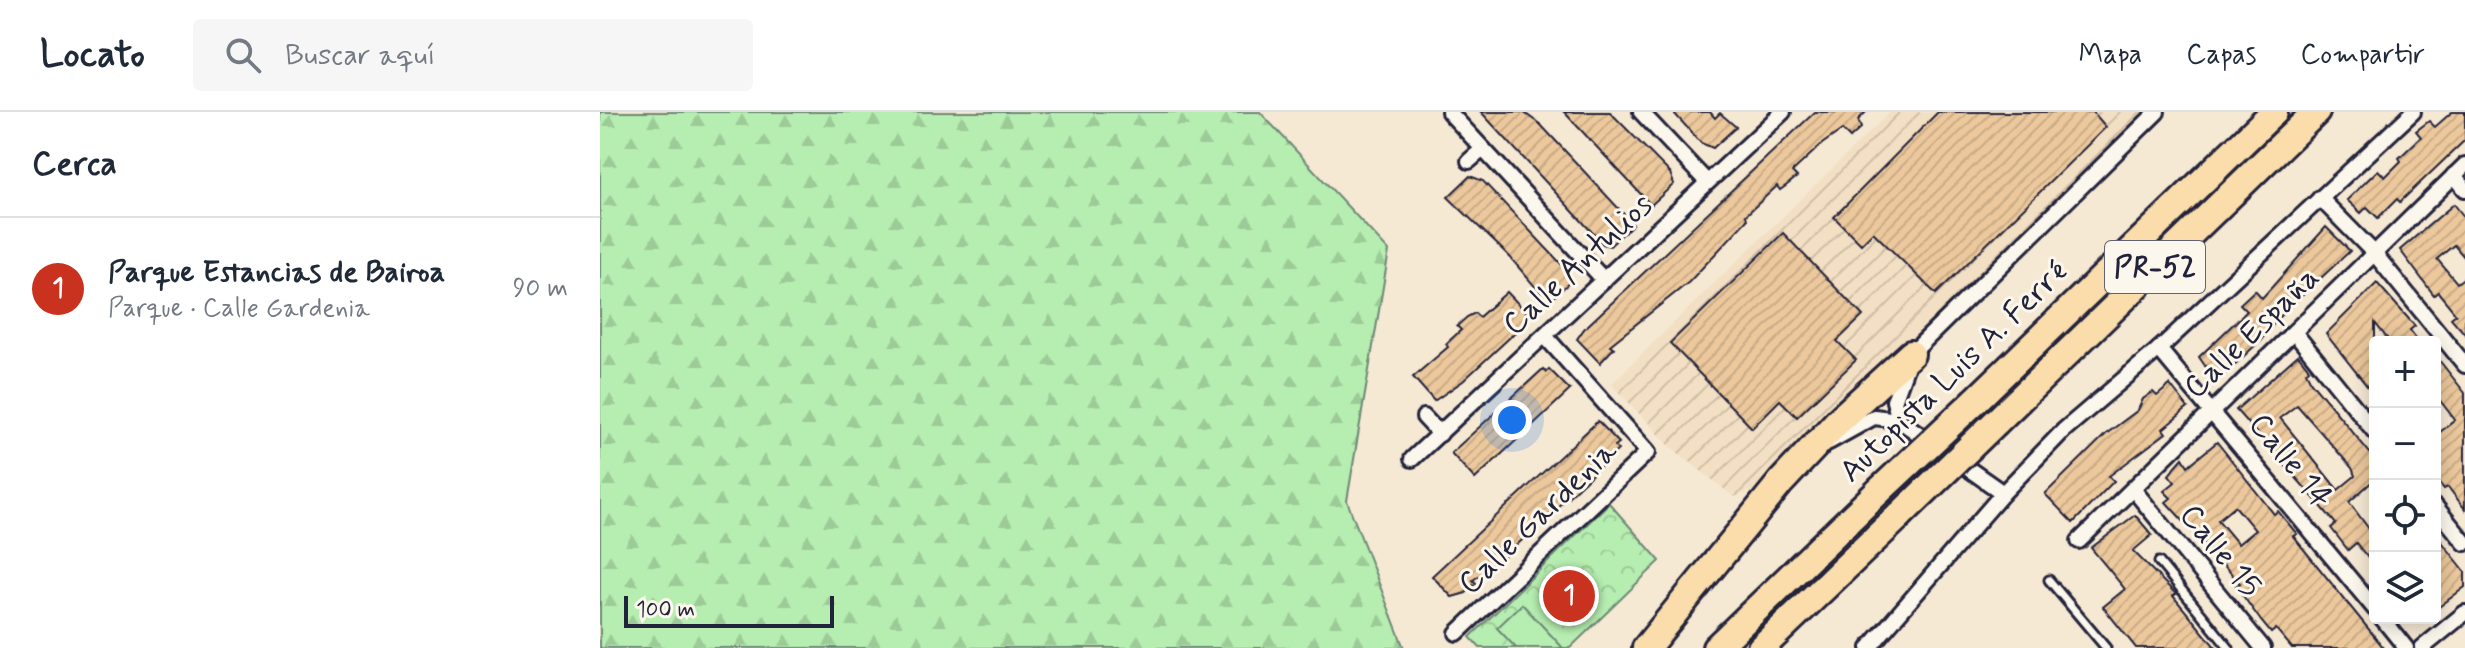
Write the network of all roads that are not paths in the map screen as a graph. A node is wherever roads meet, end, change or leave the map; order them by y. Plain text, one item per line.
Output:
1 (1449, 112) edge
2 (1641, 112) edge
3 (1783, 112) edge
4 (2133, 112) edge
5 (2157, 112) edge
6 (2274, 112) edge
7 (2316, 112) edge
8 (2413, 112) edge
9 (2143, 124) junction
10 (1483, 149) junction
11 (1469, 161) dead end
12 (2459, 170) edge
13 (1707, 182) junction
14 (2465, 189) edge
15 (2320, 198) junction
16 (2374, 253) junction
17 (1604, 280) junction
18 (2294, 332) junction
19 (1545, 336) junction
20 (2159, 349) junction
21 (1911, 354) junction
22 (2465, 365) edge
23 (2213, 411) junction
24 (1424, 417) dead end
25 (1899, 420) junction
26 (2369, 425) edge
27 (1440, 434) junction
28 (1814, 450) junction
29 (1412, 459) dead end
30 (2133, 489) junction
31 (2003, 493) junction
32 (2441, 513) edge
33 (2079, 541) dead end
34 (2465, 543) edge
35 (2159, 562) dead end
36 (2049, 580) dead end
37 (2369, 602) edge
38 (2465, 613) edge
39 (2387, 624) edge
40 (1457, 633) dead end
41 (1646, 648) edge
42 (1716, 648) edge
43 (1761, 648) edge
44 (1869, 648) edge
45 (2106, 648) edge
46 (2229, 648) edge
47 (2263, 648) edge
48 (2406, 648) edge
49 (2422, 648) edge

1 - 10 street
2 - 13 street
3 - 13 street, Calle Antulios
4 - 9 street
5 - 9 street
6 - 42 highway, Autopista Luis A. Ferré / PR-52, bridge
7 - 43 highway, Autopista Luis A. Ferré / PR-52, bridge
8 - 15 street
9 - 21 street
10 - 11 street
10 - 17 street
12 - 14 street
12 - 16 street, Calle España
13 - 17 street, Calle Antulios
15 - 16 street
15 - 20 street
16 - 18 street, Calle España
16 - 22 street
17 - 19 street, Calle Antulios
18 - 23 street, Calle España
18 - 26 street
19 - 27 street, Calle Antulios
19 - 40 street, Calle Gardenia
20 - 23 street, Calle 14
20 - 31 street
21 - 25 street
21 - 28 highway
23 - 30 street, Calle España
23 - 37 street, Calle 14
24 - 27 street
25 - 28 street
25 - 31 street
27 - 29 street, Calle Antulios
28 - 41 highway
30 - 33 street, Calle España
30 - 47 street, Calle 15
31 - 44 street
32 - 34 street
35 - 46 lane
36 - 45 lane
38 - 49 street
39 - 48 street

